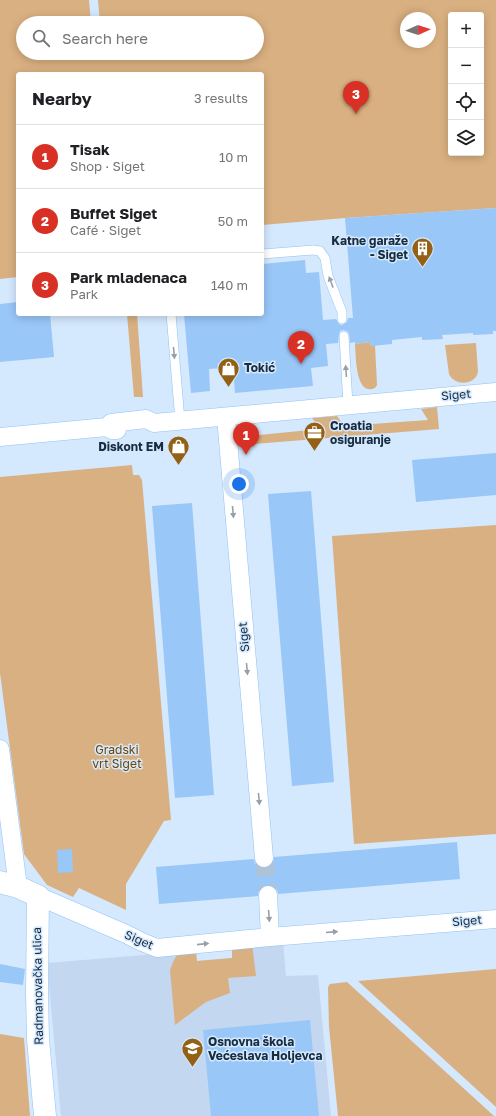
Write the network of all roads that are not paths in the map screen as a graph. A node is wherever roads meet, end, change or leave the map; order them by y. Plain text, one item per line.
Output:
1 (264, 254) edge
2 (171, 316) edge
3 (342, 319) dead end
4 (344, 336) dead end
5 (496, 392) edge
6 (348, 405) junction
7 (226, 417) junction
8 (180, 421) junction
9 (0, 437) edge
10 (0, 749) edge
11 (264, 858) tunnel mouth
12 (9, 885) edge
13 (268, 895) tunnel mouth
14 (38, 896) junction
15 (496, 919) edge
16 (270, 937) junction
17 (45, 1116) edge

3 -> 1 lane
2 -> 8 lane
6 -> 4 lane
5 - 6 street, Siget
6 - 7 street, Siget
7 - 8 street, Siget
7 -> 11 street, Siget
8 - 9 street, Siget
10 - 12 street
12 - 14 street
13 -> 16 street
14 -> 16 street, Siget
14 - 17 street, Radmanovačka ulica
16 -> 15 street, Siget

